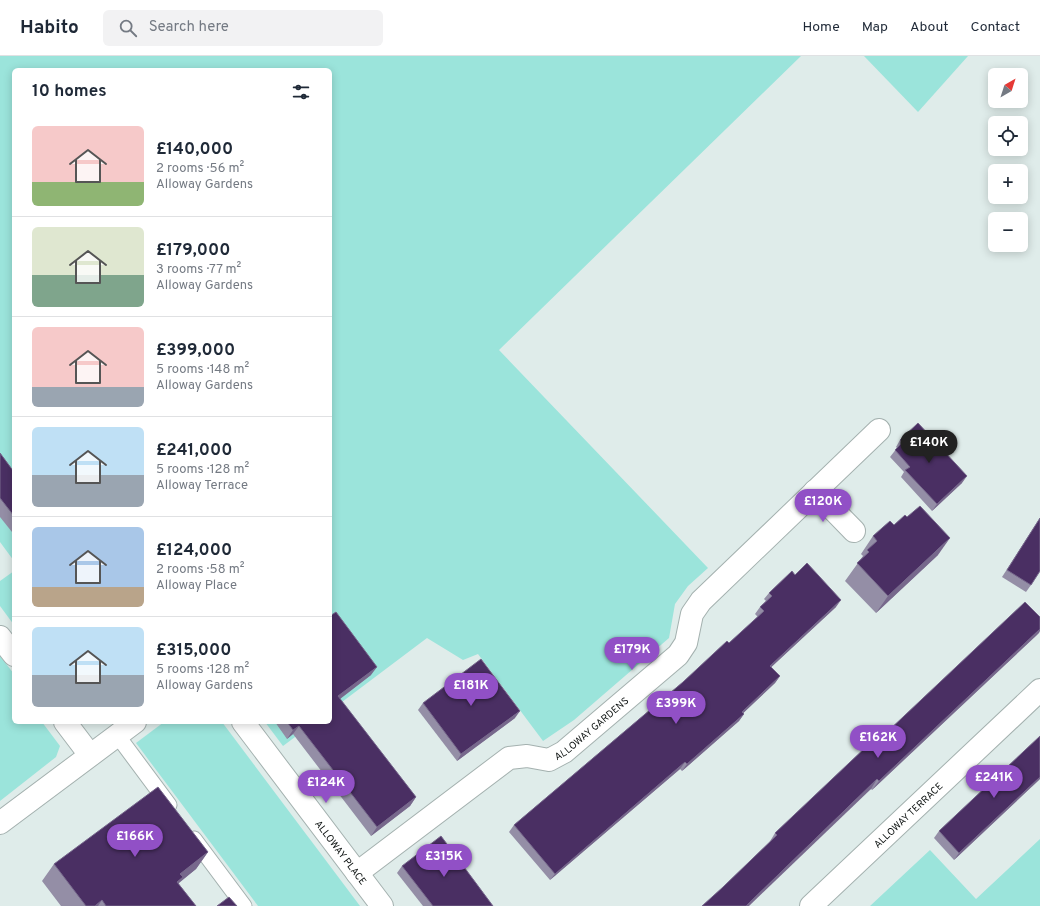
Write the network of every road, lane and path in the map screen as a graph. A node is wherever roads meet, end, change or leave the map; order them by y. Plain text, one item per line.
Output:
1 (879, 430) dead end
2 (815, 491) junction
3 (854, 531) dead end
4 (0, 637) edge
5 (12, 653) edge
6 (1040, 690) edge
7 (67, 724) edge
8 (132, 724) edge
9 (244, 724) edge
10 (117, 735) junction
11 (90, 755) junction
12 (178, 817) edge
13 (0, 823) edge
14 (187, 830) edge
15 (357, 874) junction
16 (244, 906) edge
17 (382, 906) edge
18 (811, 906) edge

1 - 2 street, ALLOWAY GARDENS
2 - 3 street
2 - 15 street, ALLOWAY GARDENS
4 - 5 street
6 - 18 street, ALLOWAY TERRACE
7 - 11 street
8 - 10 street
9 - 15 street, ALLOWAY PLACE
10 - 11 street
10 - 12 lane
11 - 13 street
14 - 16 lane
15 - 17 street, ALLOWAY PLACE

